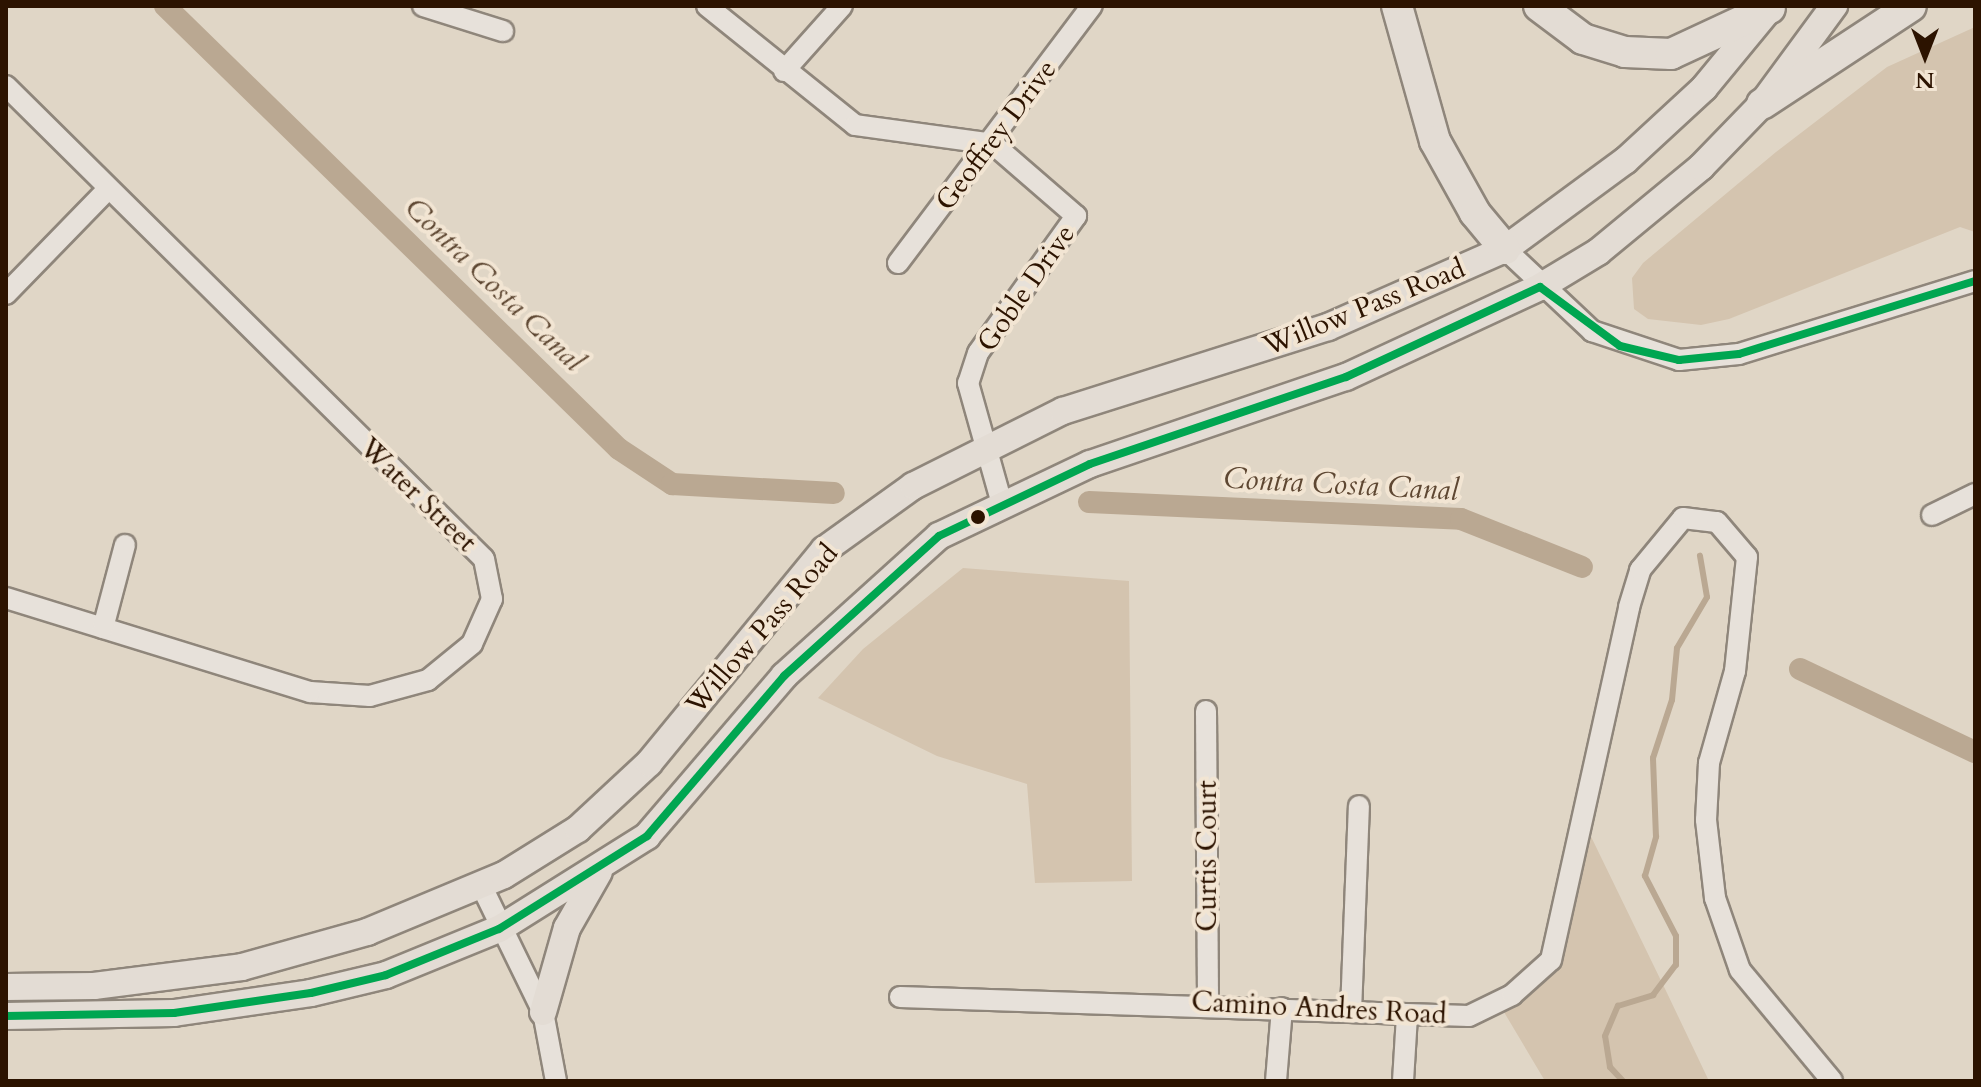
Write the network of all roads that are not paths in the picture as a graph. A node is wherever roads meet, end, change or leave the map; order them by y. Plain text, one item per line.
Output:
1 (423, 6) edge
2 (707, 6) edge
3 (842, 6) edge
4 (1092, 6) edge
5 (1397, 6) edge
6 (1539, 6) edge
7 (1834, 6) edge
8 (1911, 6) edge
9 (1771, 7) edge
10 (503, 31) dead end
11 (784, 71) junction
12 (6, 86) edge
13 (1762, 104) junction
14 (993, 144) junction
15 (106, 191) junction
16 (1505, 249) junction
17 (898, 263) dead end
18 (1975, 281) edge
19 (1540, 287) junction
20 (6, 294) edge
21 (985, 444) junction
22 (1975, 494) edge
23 (1002, 504) junction
24 (1932, 515) dead end
25 (125, 545) dead end
26 (6, 598) edge
27 (103, 628) junction
28 (1206, 711) dead end
29 (1359, 806) dead end
30 (601, 868) junction
31 (482, 887) junction
32 (499, 929) junction
33 (6, 987) edge
34 (900, 997) dead end
35 (1208, 1002) junction
36 (1282, 1008) junction
37 (543, 1012) junction
38 (1351, 1012) junction
39 (6, 1016) edge
40 (1407, 1016) junction
41 (556, 1081) edge
42 (1276, 1081) edge
43 (1403, 1081) edge
44 (1832, 1081) edge

1 - 10 street
2 - 11 street
3 - 11 street
4 - 14 street, Geoffrey Drive
5 - 16 highway
6 - 9 highway
7 - 13 main road, Willow Pass Road
8 - 13 highway
9 - 16 main road, Willow Pass Road
11 - 14 street
12 - 15 street, Water Street
13 - 19 main road, Willow Pass Road
14 - 17 street, Geoffrey Drive
14 - 21 street, Goble Drive
15 - 20 street
15 - 27 street, Water Street
16 - 19 street
16 - 21 main road, Willow Pass Road
18 - 19 street
19 - 23 main road, Willow Pass Road
21 - 23 street, Goble Drive
21 - 31 main road, Willow Pass Road
22 - 24 street
23 - 30 main road, Willow Pass Road
25 - 27 street
26 - 27 street, Water Street
28 - 35 street, Curtis Court
29 - 38 street
30 - 32 main road, Willow Pass Road
30 - 37 main road
31 - 32 street
31 - 33 main road, Willow Pass Road
32 - 37 street
32 - 39 main road, Willow Pass Road
34 - 35 street, Camino Andres Road
35 - 36 street, Camino Andres Road
36 - 38 street, Camino Andres Road
36 - 42 street
37 - 41 street
38 - 40 street, Camino Andres Road
40 - 43 street
40 - 44 street, Camino Andres Road

